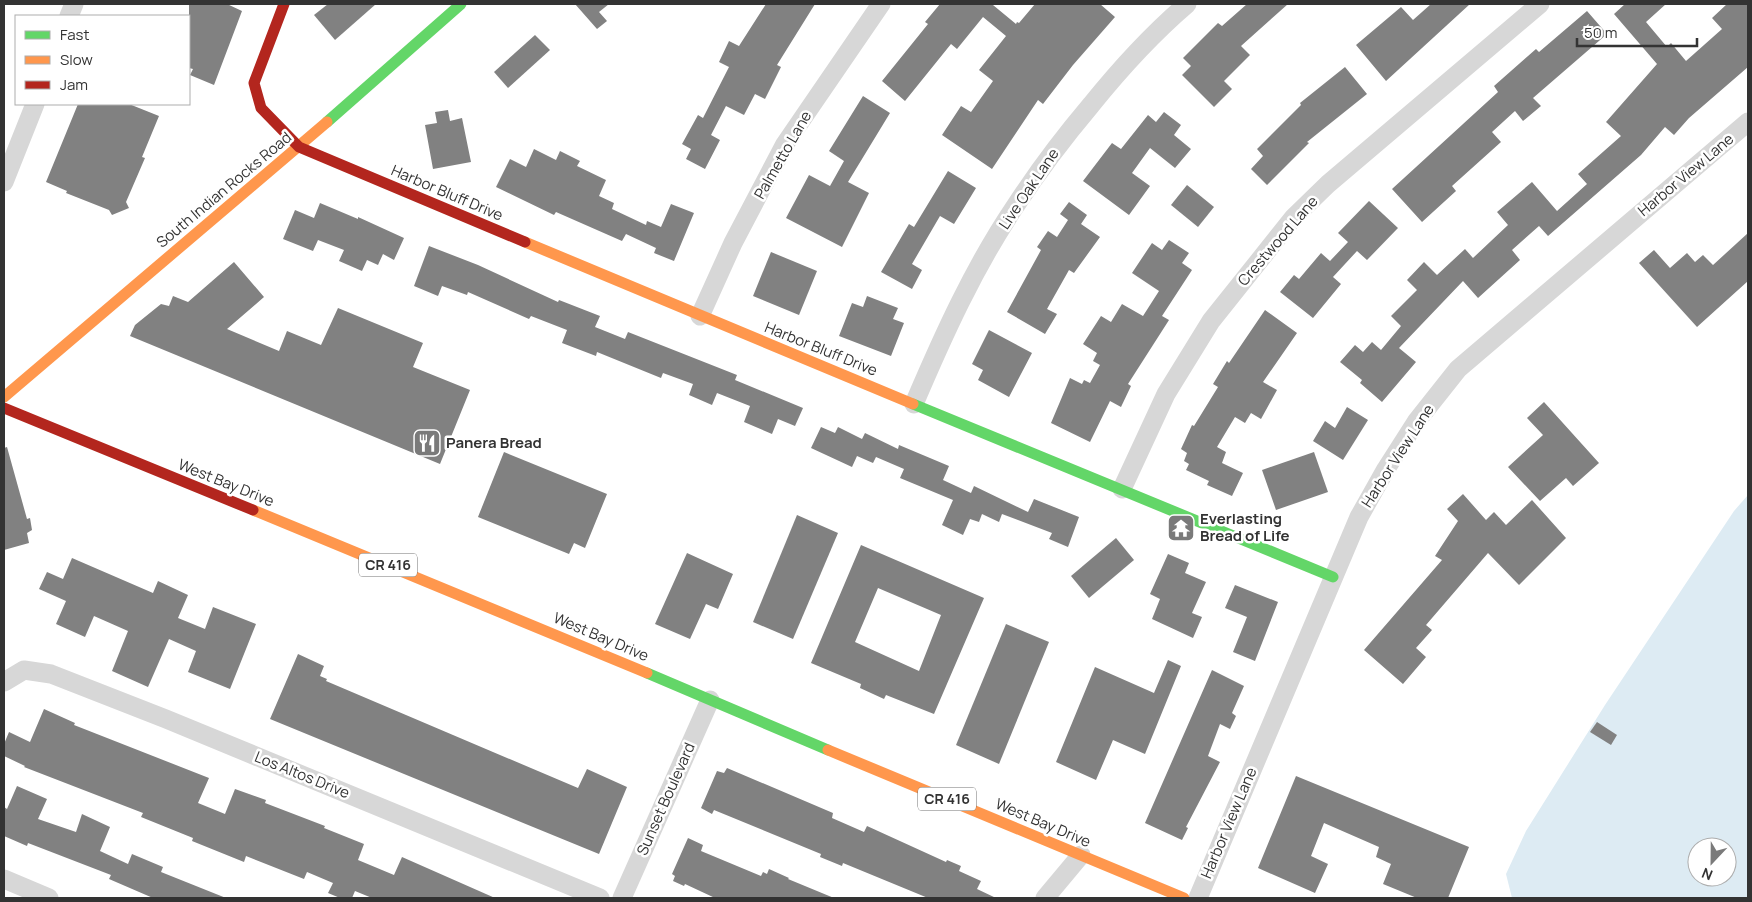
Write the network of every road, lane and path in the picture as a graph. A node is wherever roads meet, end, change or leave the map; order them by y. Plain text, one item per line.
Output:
1 (284, 4) edge
2 (461, 4) edge
3 (881, 4) edge
4 (1187, 4) edge
5 (1540, 4) edge
6 (34, 105) edge
7 (1748, 122) edge
8 (299, 147) junction
9 (4, 182) edge
10 (700, 316) junction
11 (4, 397) edge
12 (914, 404) junction
13 (4, 408) edge
14 (1122, 489) junction
15 (1333, 577) junction
16 (4, 682) edge
17 (710, 700) junction
18 (1081, 855) junction
19 (4, 880) edge
20 (49, 898) edge
21 (600, 898) edge
22 (622, 898) edge
23 (1045, 898) edge
24 (1184, 898) edge
25 (1198, 898) edge

1 - 8 street
2 - 8 street, South Indian Rocks Road
3 - 10 street, Palmetto Lane
4 - 12 street, Live Oak Lane
5 - 14 street, Crestwood Lane
6 - 9 street
7 - 15 street, Harbor View Lane
8 - 10 street, Harbor Bluff Drive
8 - 11 street, South Indian Rocks Road
10 - 12 street, Harbor Bluff Drive
12 - 14 street, Harbor Bluff Drive
13 - 17 street, West Bay Drive / CR 416
14 - 15 street, Harbor Bluff Drive
15 - 25 street, Harbor View Lane
16 - 21 street, Los Altos Drive
17 - 18 street, West Bay Drive / CR 416
17 - 22 street, Sunset Boulevard
18 - 23 street
18 - 24 street, West Bay Drive / CR 416
19 - 20 street

